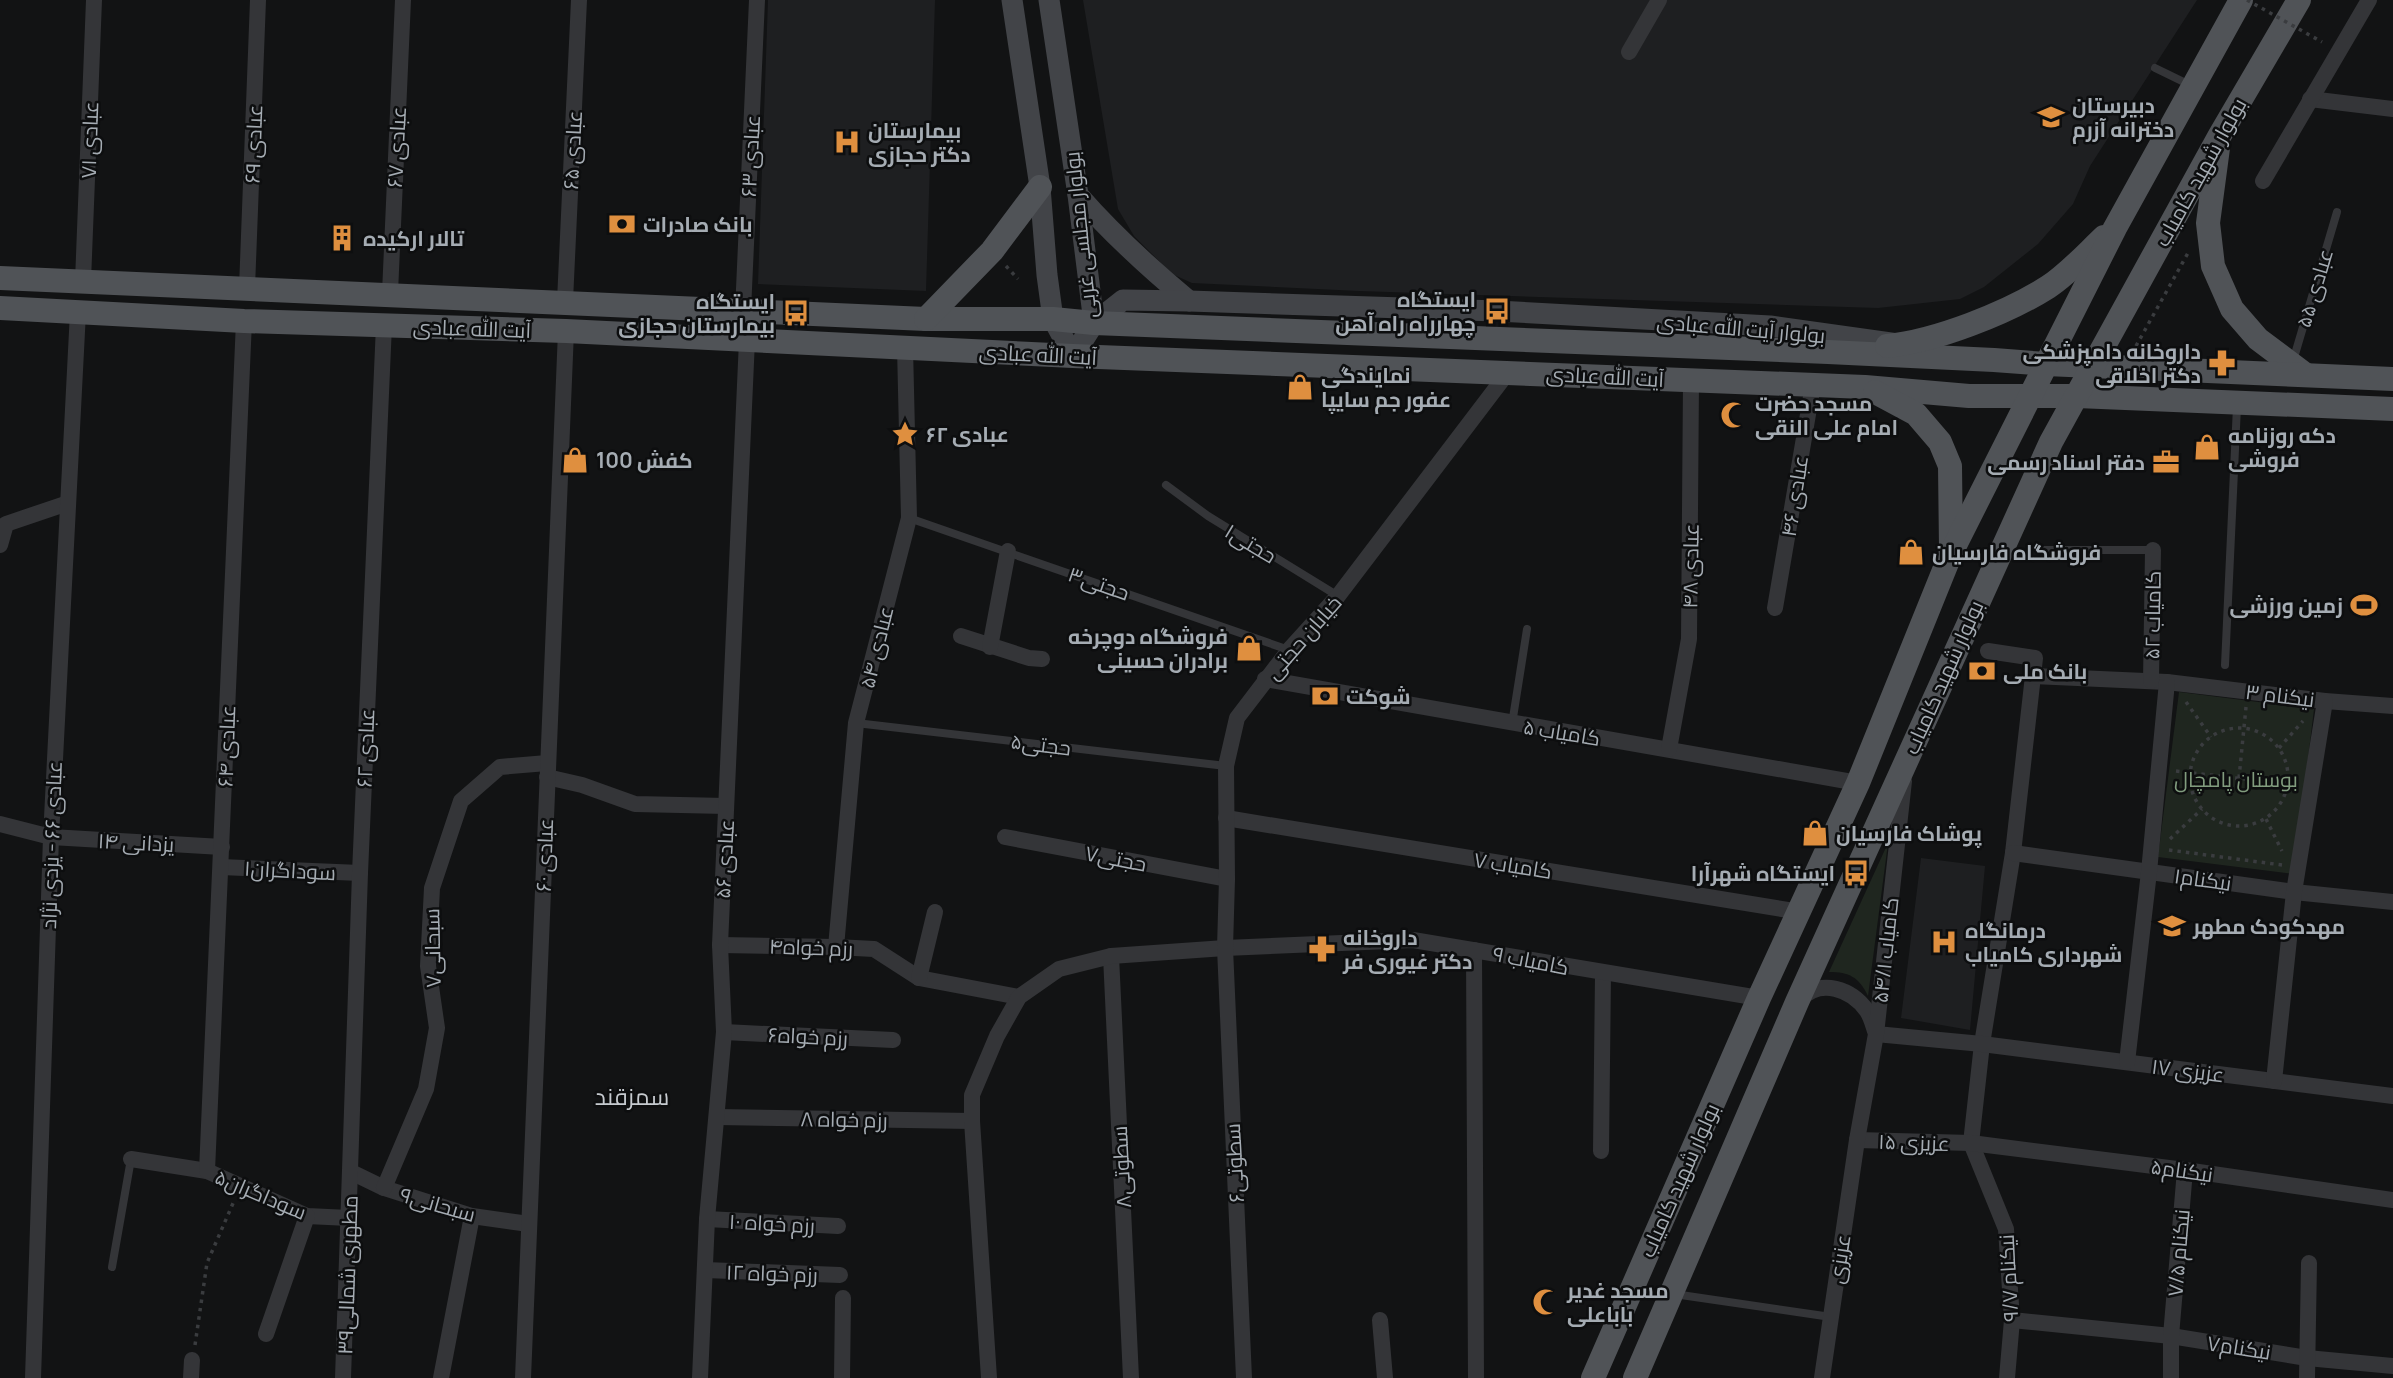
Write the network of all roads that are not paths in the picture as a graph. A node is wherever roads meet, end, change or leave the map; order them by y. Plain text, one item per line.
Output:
1 (94, 0) edge
2 (258, 0) edge
3 (403, 0) edge
4 (579, 0) edge
5 (757, 0) edge
6 (1012, 0) edge
7 (1049, 0) edge
8 (1659, 0) edge
9 (2241, 0) edge
10 (2300, 0) edge
11 (2369, 0) edge
12 (1629, 52) dead end
13 (2155, 68) dead end
14 (2193, 86) junction
15 (2310, 99) junction
16 (2393, 108) edge
17 (2220, 135) junction
18 (2263, 181) dead end
19 (1040, 187) junction
20 (1078, 195) junction
21 (2337, 212) dead end
22 (2115, 228) junction
23 (0, 278) edge
24 (83, 281) junction
25 (247, 288) junction
26 (390, 293) junction
27 (1189, 300) junction
28 (565, 301) junction
29 (0, 308) edge
30 (743, 311) junction
31 (78, 312) junction
32 (926, 318) junction
33 (1053, 319) junction
34 (244, 321) junction
35 (1094, 323) junction
36 (384, 325) junction
37 (566, 331) junction
38 (747, 340) junction
39 (1903, 345) junction
40 (905, 348) junction
41 (1828, 352) junction
42 (1073, 356) junction
43 (2046, 364) junction
44 (2093, 366) junction
45 (2299, 370) junction
46 (1509, 371) junction
47 (2393, 379) edge
48 (1690, 381) junction
49 (1813, 385) junction
50 (1866, 387) junction
51 (2031, 395) junction
52 (2077, 396) junction
53 (2238, 403) junction
54 (2393, 409) edge
55 (1166, 485) dead end
56 (68, 503) junction
57 (909, 518) junction
58 (0, 545) edge
59 (2044, 550) dead end
60 (2153, 550) joint
61 (1008, 551) junction
62 (1951, 553) junction
63 (1338, 596) junction
64 (1775, 608) dead end
65 (1527, 629) dead end
66 (961, 636) dead end
67 (990, 647) junction
68 (1289, 650) junction
69 (1987, 651) dead end
70 (1042, 659) dead end
71 (2225, 666) dead end
72 (2033, 676) junction
73 (1265, 679) junction
74 (2159, 681) junction
75 (2325, 701) junction
76 (2393, 706) edge
77 (856, 723) junction
78 (1512, 724) junction
79 (1669, 750) junction
80 (1907, 758) junction
81 (1226, 766) junction
82 (547, 770) junction
83 (1858, 783) junction
84 (726, 806) junction
85 (1226, 818) junction
86 (0, 824) edge
87 (51, 837) junction
88 (1005, 837) dead end
89 (222, 847) junction
90 (2013, 853) junction
91 (221, 867) junction
92 (2149, 872) junction
93 (360, 873) junction
94 (1227, 879) junction
95 (2294, 892) junction
96 (2393, 902) edge
97 (935, 912) dead end
98 (1800, 912) junction
99 (720, 945) junction
100 (836, 947) junction
101 (1224, 948) junction
102 (1474, 950) junction
103 (1111, 956) junction
104 (1603, 974) junction
105 (919, 978) junction
106 (1019, 998) junction
107 (1759, 998) junction
108 (1797, 1002) junction
109 (724, 1032) junction
110 (1876, 1034) junction
111 (893, 1040) dead end
112 (1982, 1044) junction
113 (2127, 1062) junction
114 (2274, 1081) junction
115 (2393, 1096) edge
116 (717, 1117) junction
117 (972, 1121) junction
118 (1857, 1140) junction
119 (1971, 1143) junction
120 (1601, 1151) dead end
121 (131, 1159) joint
122 (2185, 1170) junction
123 (208, 1171) junction
124 (351, 1172) junction
125 (384, 1188) junction
126 (2393, 1200) edge
127 (307, 1216) junction
128 (472, 1216) junction
129 (349, 1219) junction
130 (707, 1219) junction
131 (529, 1224) junction
132 (838, 1226) dead end
133 (2309, 1262) dead end
134 (112, 1267) dead end
135 (705, 1270) junction
136 (840, 1275) dead end
137 (1671, 1294) junction
138 (843, 1298) dead end
139 (1830, 1317) junction
140 (1380, 1320) dead end
141 (2012, 1320) junction
142 (266, 1334) dead end
143 (2171, 1336) junction
144 (2307, 1358) junction
145 (192, 1360) road end
146 (2393, 1366) edge
147 (33, 1378) edge
148 (191, 1378) edge
149 (343, 1378) edge
150 (441, 1378) edge
151 (523, 1378) edge
152 (700, 1378) edge
153 (842, 1378) edge
154 (989, 1378) edge
155 (1131, 1378) edge
156 (1244, 1378) edge
157 (1385, 1378) edge
158 (1476, 1378) edge
159 (1593, 1378) edge
160 (1634, 1378) edge
161 (1822, 1378) edge
162 (2007, 1378) edge
163 (2171, 1378) edge
164 (2307, 1378) edge

1 - 24 street, عبادی ۷۱
2 - 25 street, عبادی ۶۹
3 - 26 street, عبادی ۶۷
4 - 28 street, عبادی ۶۵
5 - 30 street, عبادی ۶۳
6 - 19 main road, بولوار مجلسی غربی
7 - 20 main road, بولوار مجلسی غربی
8 - 12 street
9 - 14 main road, بولوار شهید کامیاب
10 - 17 main road, بولوار شهید کامیاب
11 - 15 street
13 - 14 lane
14 - 22 main road, بولوار شهید کامیاب
15 - 16 street
15 - 18 street
17 - 44 main road, بولوار شهید کامیاب
17 - 45 main road
19 - 32 main road
19 - 33 main road, بولوار مجلسی غربی
20 - 27 main road
20 - 35 main road, بولوار مجلسی غربی
21 - 45 lane, عبادی ۵۵
22 - 39 main road
22 - 43 main road, بولوار شهید کامیاب
23 - 24 main road, آیت الله عبادی
24 - 25 main road, آیت الله عبادی
25 - 26 main road, آیت الله عبادی
26 - 28 main road, آیت الله عبادی
27 - 35 main road, بولوار آیت الله عبادی
27 - 39 main road, بولوار آیت الله عبادی
28 - 30 main road, آیت الله عبادی
29 - 31 main road, آیت الله عبادی
30 - 32 main road, آیت الله عبادی
31 - 34 main road, آیت الله عبادی
31 - 56 street, عبادی ۶۶ - یزدی نژاد
32 - 33 main road, آیت الله عبادی
33 - 35 main road, آیت الله عبادی
33 - 42 main road, بولوار مجلسی غربی
34 - 36 main road, آیت الله عبادی
34 - 89 street, عبادی ۶۴
35 - 41 main road, آیت الله عبادی
35 - 42 main road, بولوار مجلسی غربی
36 - 37 main road, آیت الله عبادی
36 - 93 street, عبادی ۶۲
37 - 38 main road, آیت الله عبادی
37 - 82 street, عبادی ۶۰
38 - 40 main road, آیت الله عبادی
38 - 84 street, عبادی ۵۶
39 - 41 main road
39 - 43 main road, بولوار آیت الله عبادی
40 - 42 main road, آیت الله عبادی
40 - 57 street, عبادی ۵۴
41 - 43 main road, آیت الله عبادی
42 - 46 main road, آیت الله عبادی
43 - 44 main road, بولوار آیت الله عبادی
43 - 51 main road, بولوار شهید کامیاب
44 - 45 main road, بولوار آیت الله عبادی
44 - 52 main road, بولوار شهید کامیاب
45 - 47 main road, بولوار آیت الله عبادی
46 - 48 main road, آیت الله عبادی
46 - 63 street, خیابان حجتی
48 - 49 main road, آیت الله عبادی
48 - 79 street, عبادی ۴۸
49 - 50 main road, آیت الله عبادی
49 - 64 street, عبادی ۴۶
50 - 51 main road, آیت الله عبادی
50 - 62 main road
51 - 52 main road, آیت الله عبادی
51 - 62 main road, بولوار شهید کامیاب
52 - 53 main road
52 - 80 main road, بولوار شهید کامیاب
53 - 54 main road
53 - 71 lane
55 - 63 lane, حجتی۱
56 - 58 street
56 - 87 street, عبادی ۶۶ - یزدی نژاد
57 - 61 lane, حجتی۳
57 - 77 street, عبادی ۵۴
59 - 60 lane
60 - 74 street, کامیاب ۵۲
61 - 67 street
61 - 68 lane, حجتی۳
62 - 83 main road, بولوار شهید کامیاب
63 - 68 street, خیابان حجتی
65 - 78 lane
66 - 67 street
67 - 70 street
68 - 73 street, خیابان حجتی
69 - 72 street
72 - 74 street, نیکنام ۳
72 - 90 street
73 - 78 street, کامیاب ۵
73 - 81 street, خیابان حجتی
74 - 75 street, نیکنام ۳
74 - 92 street, کامیاب ۵۲
75 - 76 street, نیکنام ۳
75 - 95 street
77 - 81 lane, حجتی۵
77 - 100 street, عبادی ۵۴
78 - 79 street, کامیاب ۵
79 - 83 street, کامیاب ۵
80 - 108 main road, بولوار شهید کامیاب
80 - 110 street, کامیاب ۵۴/۱
81 - 85 street, خیابان حجتی
82 - 84 street, سبحانی۷
82 - 125 street, سبحانی۷
82 - 131 street, عبادی ۶۰
83 - 98 main road, بولوار شهید کامیاب
84 - 99 street, عبادی ۵۶
85 - 94 street, خیابان حجتی
85 - 98 street, کامیاب ۷
86 - 87 street, یزدانی ۱۴
87 - 89 street, یزدانی ۱۴
87 - 147 street, عبادی ۶۶ - یزدی نژاد
88 - 94 street, حجتی۷
89 - 91 street, عبادی ۶۴
90 - 92 street, نیکنام۱
90 - 112 street
91 - 93 street, سوداگران۱
91 - 123 street, عبادی ۶۴
92 - 95 street, نیکنام۱
92 - 113 street, کامیاب ۵۲
93 - 124 street, عبادی ۶۲
94 - 101 street, خیابان حجتی
95 - 96 street, نیکنام۱
95 - 114 street
97 - 105 street
98 - 107 main road, بولوار شهید کامیاب
99 - 100 street, رزم خواه۴
99 - 109 street, عبادی ۵۶
100 - 105 street, رزم خواه۴
101 - 102 street, کامیاب ۹
101 - 103 street, کامیاب ۹
101 - 156 street, سطوتی۶
102 - 104 street, کامیاب ۹
102 - 158 street
103 - 106 street, کامیاب ۹
103 - 155 street, سطوتی۸
104 - 107 street, کامیاب ۹
104 - 120 street
105 - 106 street, رزم خواه۴
106 - 117 street
107 - 159 main road, بولوار شهید کامیاب
108 - 110 street
108 - 137 main road, بولوار شهید کامیاب
109 - 111 street, رزم خواه۶
109 - 116 street, عبادی ۵۶
110 - 112 street, عزیزی ۱۷
110 - 118 street, کامیاب ۵۴/۱
112 - 113 street, عزیزی ۱۷
112 - 119 street
113 - 114 street, عزیزی ۱۷
114 - 115 street, عزیزی ۱۷
116 - 117 street, رزم خواه ۸
116 - 130 street, عبادی ۵۶
117 - 154 street
118 - 119 street, عزیزی ۱۵
118 - 139 street, عزیزی
119 - 122 street, نیکنام۵
119 - 141 street, نیکنام ۹/۷
121 - 123 street, سوداگران۵
121 - 134 lane
122 - 126 street, نیکنام۵
122 - 143 street, نیکنام ۷/۵
123 - 127 street, سوداگران۵
124 - 125 street, سبحانی۹
124 - 129 street, مطهری شمالی۳۹
125 - 128 street, سبحانی۹
127 - 129 street, سوداگران۵
127 - 142 street
128 - 131 street, سبحانی۹
128 - 150 street
129 - 149 street, مطهری شمالی۳۹
130 - 132 street, رزم خواه ۱۰
130 - 135 street, عبادی ۵۶
131 - 151 street, عبادی ۶۰
133 - 144 street
135 - 136 street, رزم خواه ۱۲
135 - 152 street, عبادی ۵۶
137 - 139 lane
137 - 160 main road, بولوار شهید کامیاب
138 - 153 street
139 - 161 street, عزیزی
140 - 157 street
141 - 143 street, نیکنام۷
141 - 162 street, نیکنام ۹/۷
143 - 144 street, نیکنام۷
143 - 163 street, نیکنام ۷/۵
144 - 146 street, نیکنام۷
144 - 164 street
145 - 148 street

